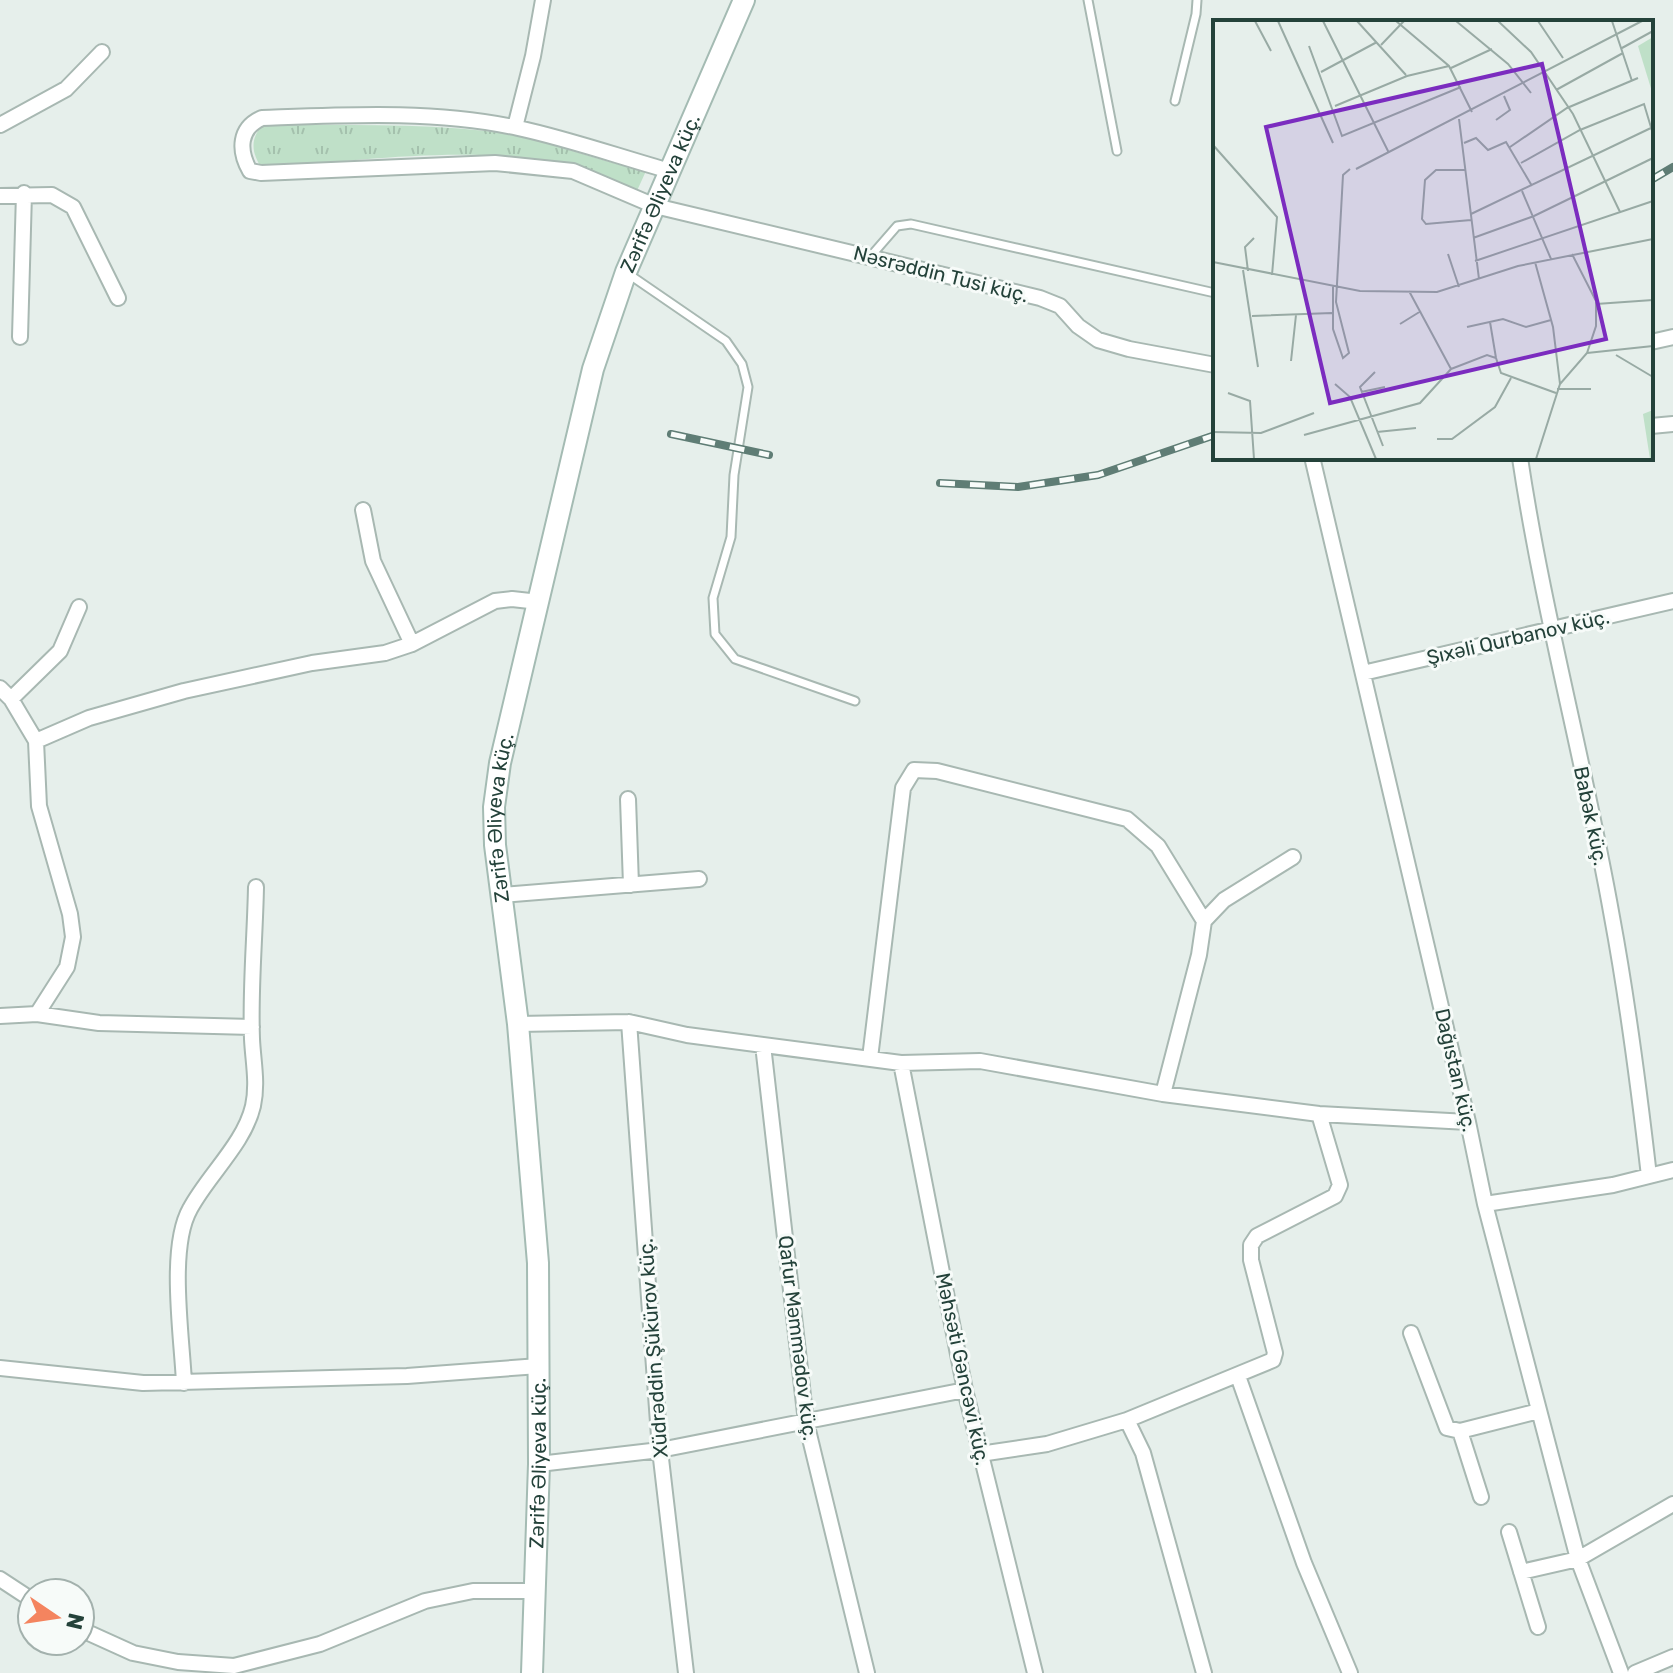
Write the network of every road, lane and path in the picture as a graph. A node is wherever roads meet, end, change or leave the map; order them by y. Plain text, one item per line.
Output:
1 (543, 0) edge
2 (744, 0) edge
3 (1088, 0) edge
4 (1197, 0) edge
5 (102, 52) dead end
6 (1175, 101) dead end
7 (0, 125) edge
8 (515, 127) junction
9 (1117, 151) dead end
10 (670, 171) junction
11 (24, 193) junction
12 (0, 196) edge
13 (655, 206) junction
14 (870, 257) junction
15 (626, 272) junction
16 (1213, 293) edge
17 (118, 298) dead end
18 (20, 337) dead end
19 (1673, 337) edge
20 (1653, 342) edge
21 (1213, 365) edge
22 (1673, 424) edge
23 (1653, 426) edge
24 (1520, 460) edge
25 (1313, 461) dead end
26 (363, 510) dead end
27 (1673, 601) edge
28 (539, 602) junction
29 (79, 607) dead end
30 (1551, 628) junction
31 (412, 644) junction
32 (1363, 673) junction
33 (6, 693) edge
34 (855, 701) dead end
35 (36, 741) junction
36 (628, 799) dead end
37 (1293, 857) dead end
38 (699, 879) dead end
39 (631, 885) junction
40 (256, 887) dead end
41 (501, 895) junction
42 (1204, 921) junction
43 (37, 1014) junction
44 (0, 1016) edge
45 (629, 1022) junction
46 (518, 1024) junction
47 (252, 1027) junction
48 (763, 1045) junction
49 (870, 1058) junction
50 (901, 1063) junction
51 (1163, 1094) junction
52 (1319, 1114) junction
53 (1468, 1122) junction
54 (1673, 1170) edge
55 (1649, 1176) junction
56 (1485, 1204) junction
57 (1411, 1333) dead end
58 (539, 1366) junction
59 (0, 1368) edge
60 (1238, 1376) junction
61 (184, 1383) junction
62 (965, 1390) junction
63 (1539, 1411) junction
64 (1127, 1420) junction
65 (806, 1422) junction
66 (1460, 1431) junction
67 (660, 1450) junction
68 (980, 1454) junction
69 (539, 1464) junction
70 (1481, 1497) dead end
71 (1673, 1504) edge
72 (1509, 1532) dead end
73 (1578, 1559) junction
74 (1521, 1572) junction
75 (536, 1591) junction
76 (1538, 1627) dead end
77 (96, 1636) edge
78 (1673, 1657) edge
79 (217, 1669) edge
80 (532, 1673) edge
81 (686, 1673) edge
82 (867, 1673) edge
83 (1035, 1673) edge
84 (1204, 1673) edge
85 (1350, 1673) edge
86 (1621, 1673) edge
87 (1635, 1673) edge

1 - 8 street
2 - 10 street, Zərifə Əliyeva küç.
3 - 9 lane
4 - 6 lane
5 - 7 street
8 - 10 street
8 - 13 street, Nəsrəddin Tusi küç.
10 - 13 street, Zərifə Əliyeva küç.
11 - 12 street
11 - 17 street
11 - 18 street
13 - 14 street, Nəsrəddin Tusi küç.
13 - 15 street, Zərifə Əliyeva küç.
14 - 16 lane
14 - 21 street, Nəsrəddin Tusi küç.
15 - 28 street, Zərifə Əliyeva küç.
15 - 34 lane
19 - 20 street
22 - 23 street
24 - 30 street, Babək küç.
25 - 32 street, Dağıstan küç.
26 - 31 street
27 - 30 street, Şıxəli Qurbanov küç.
28 - 31 street
28 - 41 street, Zərifə Əliyeva küç.
29 - 33 street
30 - 32 street, Şıxəli Qurbanov küç.
30 - 55 street, Babək küç.
31 - 35 street
32 - 53 street, Dağıstan küç.
33 - 35 street
35 - 43 street
36 - 39 street
37 - 42 street
38 - 39 street
39 - 41 street
40 - 47 street
41 - 46 street, Zərifə Əliyeva küç.
42 - 49 street
42 - 51 street
43 - 44 street
43 - 47 street
45 - 46 street
45 - 48 street
45 - 67 street, Xüdrəddin Şükürov küç.
46 - 58 street, Zərifə Əliyeva küç.
47 - 61 street
48 - 49 street
48 - 65 street, Qafur Məmmədov küç.
49 - 50 street
50 - 51 street
50 - 62 street, Məhsəti Gəncəvi küç.
51 - 52 street
52 - 53 street
52 - 60 street
53 - 56 street, Dağıstan küç.
54 - 55 street
55 - 56 street
56 - 63 street, Dağıstan küç.
57 - 66 street
58 - 61 street
58 - 69 street, Zərifə Əliyeva küç.
59 - 61 street
60 - 64 street
60 - 85 street
62 - 65 street
62 - 68 street, Məhsəti Gəncəvi küç.
63 - 66 street
63 - 73 street, Dağıstan küç.
64 - 68 street
64 - 84 street
65 - 67 street
65 - 82 street, Qafur Məmmədov küç.
66 - 70 street
67 - 69 street
67 - 81 street, Xüdrəddin Şükürov küç.
68 - 83 street, Məhsəti Gəncəvi küç.
69 - 75 street, Zərifə Əliyeva küç.
71 - 73 street
72 - 74 street
73 - 74 street
73 - 86 street, Dağıstan küç.
74 - 76 street
75 - 79 street
75 - 80 street, Zərifə Əliyeva küç.
77 - 79 street
78 - 87 street

